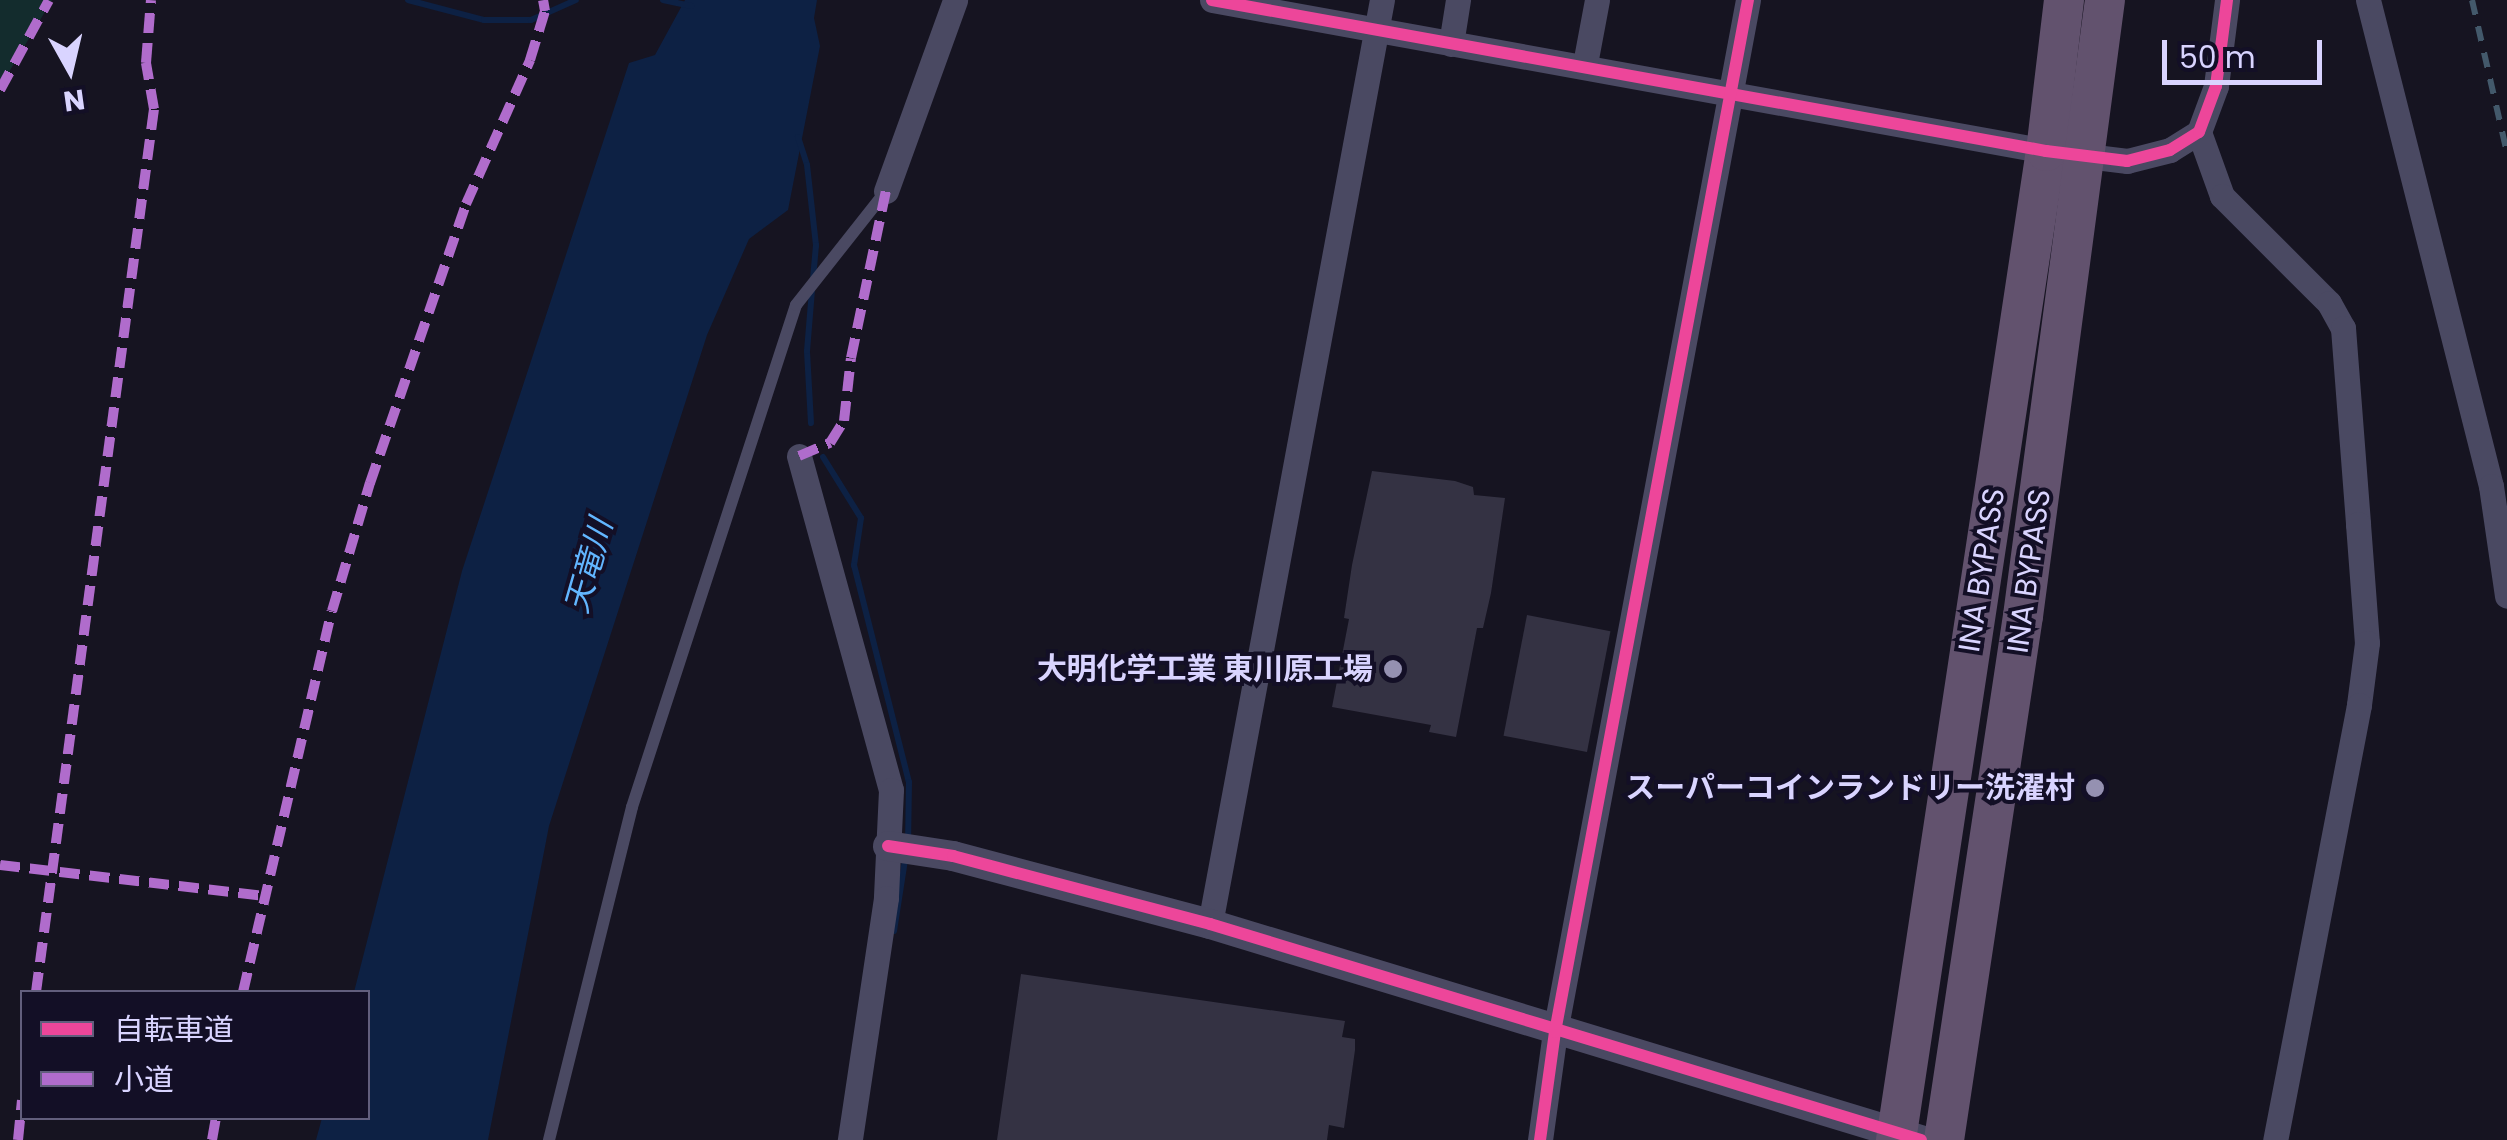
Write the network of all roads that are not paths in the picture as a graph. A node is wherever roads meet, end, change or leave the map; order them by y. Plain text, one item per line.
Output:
1 (954, 0) edge
2 (1212, 0) edge
3 (1382, 0) edge
4 (1458, 0) edge
5 (1597, 0) edge
6 (1748, 0) edge
7 (2064, 0) edge
8 (2104, 0) edge
9 (2227, 0) edge
10 (2368, 0) edge
11 (1376, 31) junction
12 (1451, 44) junction
13 (1584, 64) junction
14 (1731, 91) junction
15 (2199, 132) junction
16 (2064, 153) junction
17 (886, 191) joint
18 (800, 456) dead end
19 (2507, 596) edge
20 (901, 848) junction
21 (1210, 924) junction
22 (1554, 1032) junction
23 (1904, 1138) edge
24 (549, 1140) edge
25 (850, 1140) edge
26 (1540, 1140) edge
27 (1944, 1140) edge
28 (2275, 1140) edge

1 - 17 street
2 - 11 street
3 - 11 street
4 - 12 street
5 - 13 street
6 - 14 street
7 - 16 highway, INA BYPASS
8 - 16 highway, INA BYPASS
9 - 15 street
10 - 19 street
11 - 12 street
11 - 21 street
12 - 13 street
13 - 14 street
14 - 16 street
14 - 22 street
15 - 16 street
15 - 28 street
16 - 23 highway, INA BYPASS
16 - 27 highway, INA BYPASS
17 - 24 lane
18 - 20 street
20 - 21 street
20 - 25 street
21 - 22 street
22 - 23 street
22 - 26 street

